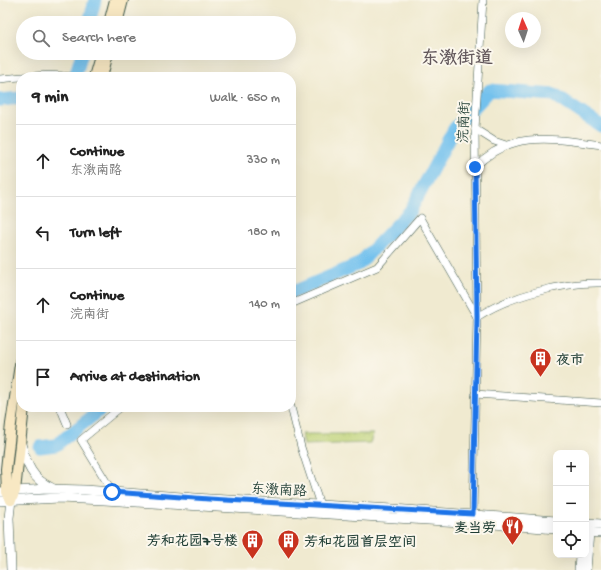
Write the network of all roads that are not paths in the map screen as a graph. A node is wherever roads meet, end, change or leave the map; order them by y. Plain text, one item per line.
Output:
1 (118, 0) edge
2 (483, 0) edge
3 (112, 16) edge
4 (117, 16) edge
5 (99, 60) edge
6 (106, 60) edge
7 (95, 72) edge
8 (103, 72) edge
9 (16, 78) edge
10 (0, 79) edge
11 (475, 129) junction
12 (506, 145) junction
13 (601, 145) edge
14 (475, 167) junction
15 (601, 283) edge
16 (296, 302) edge
17 (477, 317) junction
18 (476, 394) junction
19 (16, 396) edge
20 (601, 403) edge
21 (23, 412) edge
22 (62, 412) edge
23 (115, 412) edge
24 (292, 412) edge
25 (67, 424) dead end
26 (20, 442) junction
27 (8, 456) junction
28 (0, 474) edge
29 (55, 489) junction
30 (112, 492) junction
31 (8, 494) edge
32 (0, 501) edge
33 (320, 505) junction
34 (473, 514) junction
35 (553, 521) edge
36 (589, 527) edge
37 (553, 529) edge
38 (600, 530) edge
39 (580, 558) edge
40 (586, 558) edge
41 (11, 570) edge
42 (579, 570) edge
43 (586, 570) edge

1 - 3 main road
1 - 4 main road
2 - 11 street, 浣南街
5 - 7 main road
6 - 8 main road
9 - 10 street
11 - 12 street
11 - 14 street, 浣南街
12 - 13 street
12 - 14 street
14 - 17 street, 浣南街
15 - 17 street
16 - 17 street
17 - 18 street, 浣南街
18 - 20 street
18 - 34 street, 浣南街
19 - 27 main road
21 - 26 main road
22 - 25 street
23 - 30 street
24 - 33 street
26 - 29 street
26 - 31 main road
27 - 28 street
27 - 31 main road
29 - 30 street, 东漖南路
29 - 31 street, 东漖南路
30 - 33 street, 东漖南路
31 - 32 street, 东漖南路
31 - 37 street, 东漖南路
31 - 41 street
33 - 34 street, 东漖南路
34 - 35 street, 东漖南路
36 - 38 street
39 - 42 street
40 - 43 street

